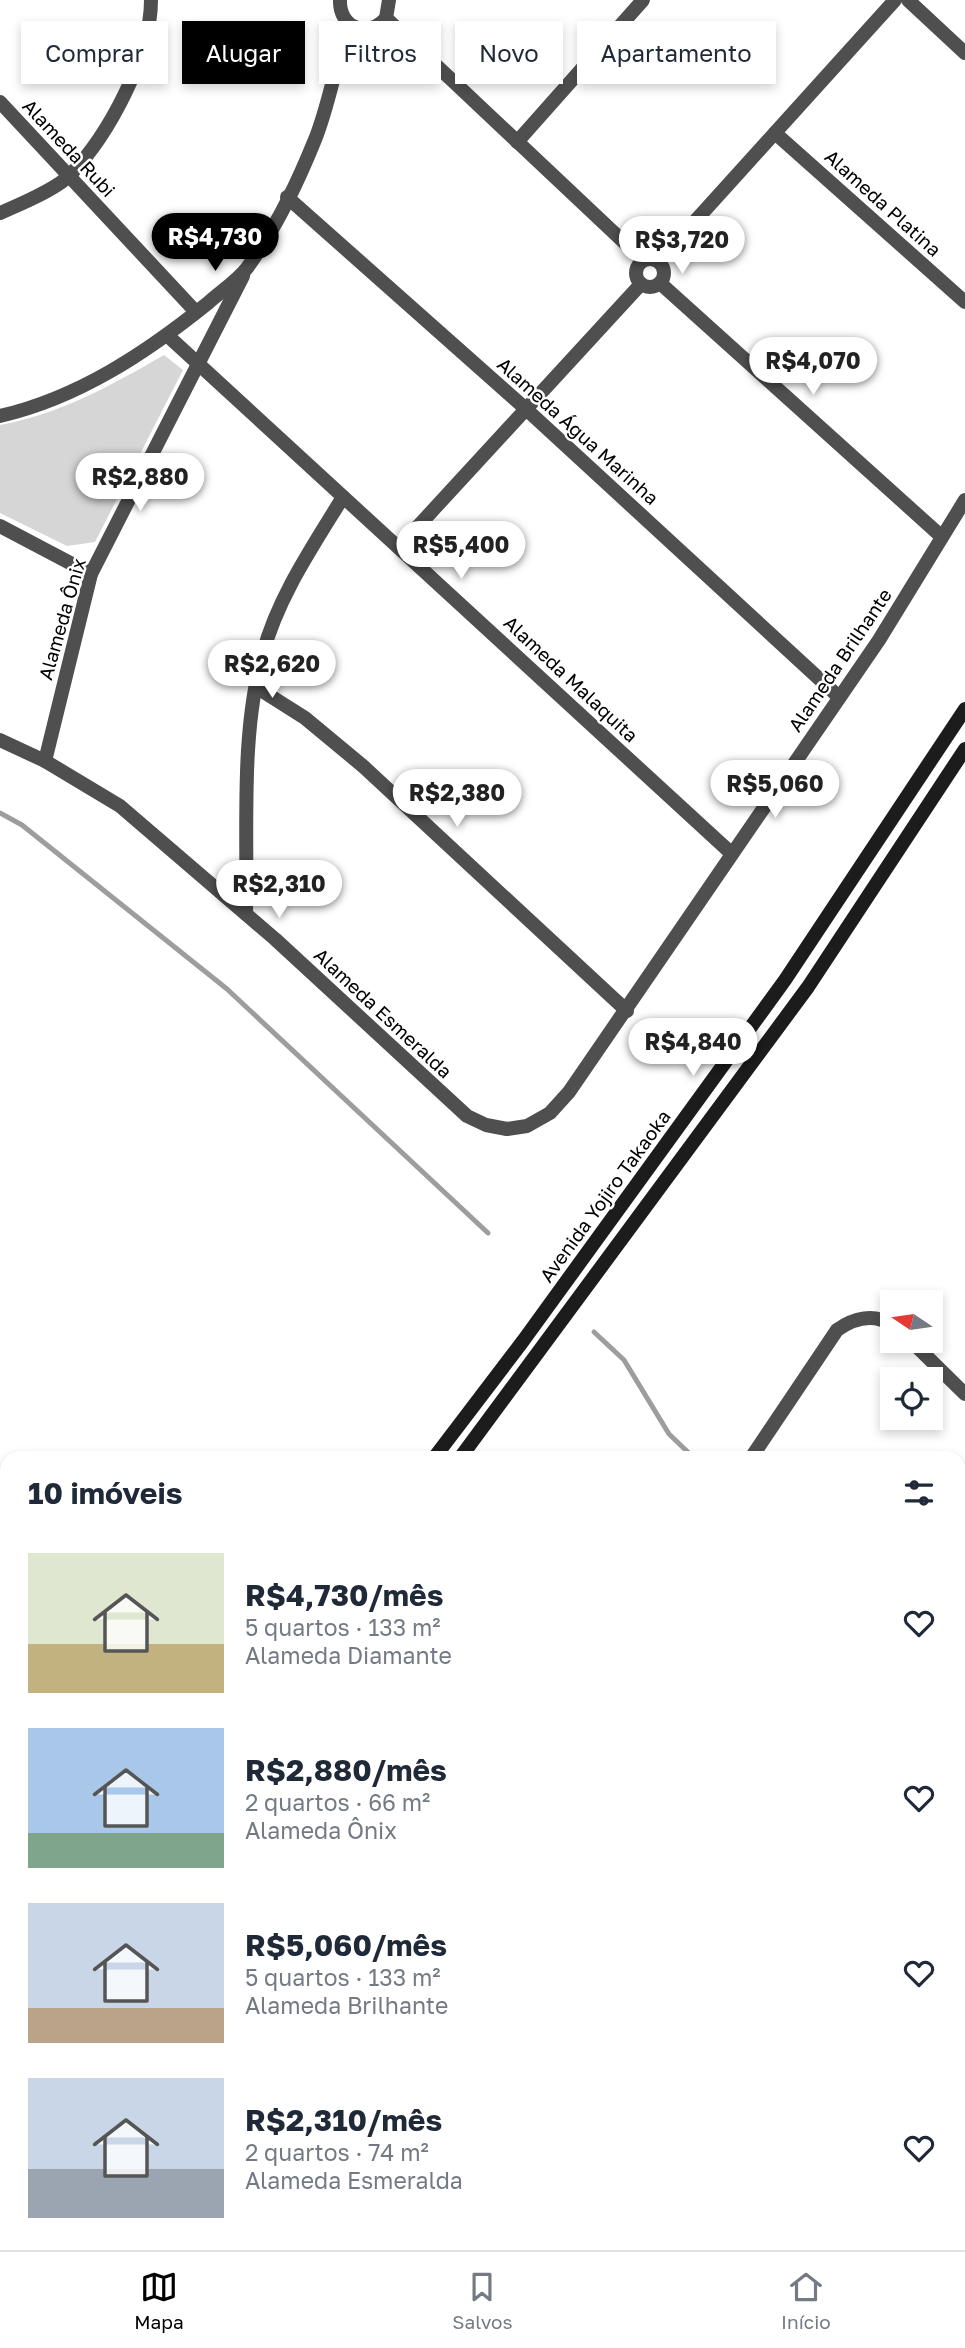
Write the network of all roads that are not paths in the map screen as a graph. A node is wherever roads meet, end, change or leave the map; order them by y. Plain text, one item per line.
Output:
1 (151, 0) edge
2 (643, 0) edge
3 (895, 0) edge
4 (908, 0) edge
5 (390, 7) edge
6 (344, 14) edge
7 (965, 53) edge
8 (0, 102) edge
9 (775, 132) junction
10 (517, 142) junction
11 (69, 176) junction
12 (288, 197) junction
13 (0, 213) edge
14 (643, 260) junction
15 (659, 261) junction
16 (246, 270) junction
17 (660, 283) junction
18 (641, 284) junction
19 (965, 302) edge
20 (196, 312) junction
21 (168, 336) junction
22 (199, 364) junction
23 (526, 409) junction
24 (0, 416) edge
25 (344, 497) junction
26 (965, 500) edge
27 (0, 526) edge
28 (942, 537) junction
29 (399, 547) junction
30 (91, 574) junction
31 (256, 687) junction
32 (839, 697) junction
33 (965, 709) edge
34 (0, 740) edge
35 (965, 749) edge
36 (45, 761) junction
37 (731, 853) junction
38 (246, 914) junction
39 (626, 1011) junction
40 (550, 1113) joint
41 (880, 1320) edge
42 (923, 1353) edge
43 (965, 1394) edge
44 (439, 1451) edge
45 (465, 1451) edge
46 (758, 1451) edge

1 - 11 street
2 - 10 street
3 - 9 street
4 - 7 street
5 - 6 street
5 - 10 street
6 - 12 street, Alameda Ônix
8 - 11 street, Alameda Rubi
9 - 15 street
9 - 19 street, Alameda Platina
10 - 14 street
11 - 13 street
11 - 20 street, Alameda Rubi
12 - 16 street, Alameda Ônix
12 - 23 street, Alameda Água Marinha
14 - 15 street
14 - 18 street
15 - 17 street
16 - 20 street
16 - 22 street, Alameda Ônix
17 - 18 street
17 - 28 street
18 - 23 street
20 - 21 street
21 - 22 street, Alameda Malaquita
21 - 24 street
22 - 25 street, Alameda Malaquita
22 - 30 street, Alameda Ônix
23 - 29 street
23 - 32 street, Alameda Água Marinha
25 - 29 street, Alameda Malaquita
25 - 31 street
26 - 28 street, Alameda Brilhante
27 - 30 street
28 - 32 street, Alameda Brilhante
29 - 37 street, Alameda Malaquita
30 - 36 street, Alameda Ônix
31 - 38 street
31 - 39 street
32 - 37 street, Alameda Brilhante
33 - 44 main road, Avenida Yojiro Takaoka
34 - 36 street, Alameda Esmeralda
35 - 45 main road
36 - 38 street, Alameda Esmeralda
37 - 39 street, Alameda Brilhante
38 - 40 street, Alameda Esmeralda
39 - 40 street, Alameda Brilhante
41 - 46 street
42 - 43 street

